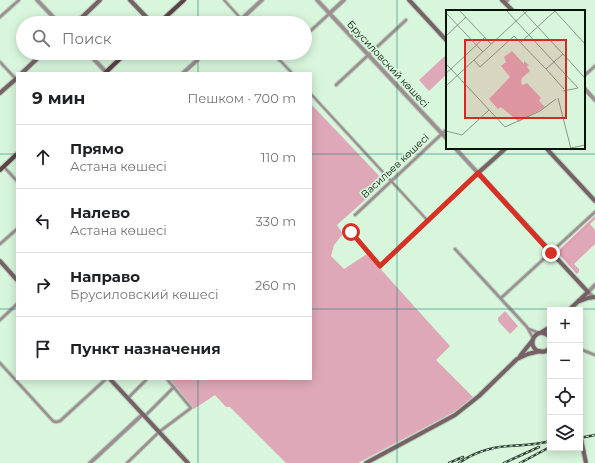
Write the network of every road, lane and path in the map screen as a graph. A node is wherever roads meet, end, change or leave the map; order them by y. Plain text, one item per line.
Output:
1 (19, 0) edge
2 (37, 0) edge
3 (100, 0) edge
4 (130, 0) edge
5 (184, 0) edge
6 (224, 0) edge
7 (262, 0) edge
8 (317, 0) edge
9 (344, 0) edge
10 (409, 0) edge
11 (505, 1) edge
12 (512, 10) edge
13 (330, 13) junction
14 (52, 16) edge
15 (83, 16) edge
16 (145, 16) edge
17 (167, 16) edge
18 (239, 16) edge
19 (243, 16) edge
20 (0, 17) edge
21 (406, 20) dead end
22 (312, 30) edge
23 (446, 40) edge
24 (369, 55) junction
25 (36, 60) edge
26 (94, 60) edge
27 (118, 60) edge
28 (197, 60) edge
29 (279, 60) edge
30 (0, 62) edge
31 (595, 66) edge
32 (23, 72) edge
33 (105, 72) edge
34 (184, 72) edge
35 (291, 72) edge
36 (585, 75) edge
37 (16, 78) edge
38 (336, 85) dead end
39 (585, 89) edge
40 (0, 93) edge
41 (312, 95) edge
42 (595, 100) edge
43 (446, 130) edge
44 (442, 133) junction
45 (446, 138) edge
46 (456, 149) edge
47 (505, 149) edge
48 (547, 149) edge
49 (16, 155) edge
50 (2, 168) edge
51 (478, 173) junction
52 (16, 180) edge
53 (391, 181) junction
54 (595, 201) edge
55 (595, 212) edge
56 (355, 215) dead end
57 (428, 221) junction
58 (16, 230) edge
59 (351, 232) dead end
60 (0, 244) edge
61 (455, 249) dead end
62 (551, 253) junction
63 (0, 261) edge
64 (16, 279) edge
65 (594, 286) edge
66 (588, 292) junction
67 (593, 297) edge
68 (501, 298) junction
69 (577, 304) junction
70 (16, 305) edge
71 (573, 307) edge
72 (574, 307) edge
73 (0, 320) edge
74 (528, 329) junction
75 (547, 329) edge
76 (541, 333) junction
77 (547, 334) edge
78 (533, 339) junction
79 (547, 350) edge
80 (583, 350) edge
81 (540, 352) junction
82 (547, 354) edge
83 (595, 356) edge
84 (517, 359) junction
85 (0, 363) edge
86 (14, 378) joint
87 (105, 380) edge
88 (111, 380) edge
89 (146, 380) edge
90 (168, 380) edge
91 (174, 387) junction
92 (128, 398) junction
93 (144, 415) junction
94 (159, 432) junction
95 (583, 448) edge
96 (91, 463) edge
97 (126, 463) edge
98 (188, 463) edge
99 (366, 463) edge
100 (586, 463) edge

1 - 20 street
2 - 14 street
3 - 15 main road
4 - 16 main road
5 - 17 main road
6 - 18 street
7 - 19 street
8 - 13 street, Брусиловский көшесі
9 - 13 street
10 - 23 main road
11 - 12 main road
13 - 22 street
13 - 24 street, Брусиловский көшесі
21 - 24 street
24 - 38 street
24 - 44 street, Брусиловский көшесі
25 - 32 main road
26 - 33 street
27 - 33 main road
28 - 34 street
29 - 35 street
30 - 37 street
31 - 36 street
37 - 40 main road
39 - 42 street
41 - 53 street
43 - 44 street, Васильев көшесі
44 - 45 street, Брусиловский көшесі
44 - 53 street, Васильев көшесі
46 - 51 street
47 - 51 main road
48 - 54 main road
49 - 50 main road
50 - 52 street
51 - 57 street
51 - 62 main road
53 - 56 street, Васильев көшесі
53 - 57 street
55 - 62 street
57 - 59 street
58 - 60 street
61 - 68 street
62 - 66 main road
62 - 68 street
63 - 64 main road
65 - 66 street
65 - 67 street
66 - 67 street
66 - 69 main road
66 - 71 main road
67 - 69 main road
68 - 74 street
69 - 72 main road
70 - 73 street
74 - 76 street
74 - 78 street
75 - 76 main road
76 - 77 main road
76 - 78 main road
78 - 81 main road
78 - 84 main road
79 - 81 main road
80 - 83 street
81 - 82 main road
81 - 84 main road
84 - 99 main road
85 - 86 street
86 - 87 street
88 - 92 main road
89 - 92 street
90 - 91 street
91 - 93 street
91 - 94 street
92 - 93 main road
93 - 94 main road
93 - 96 street
94 - 97 street
94 - 98 main road
95 - 100 main road, bridge

